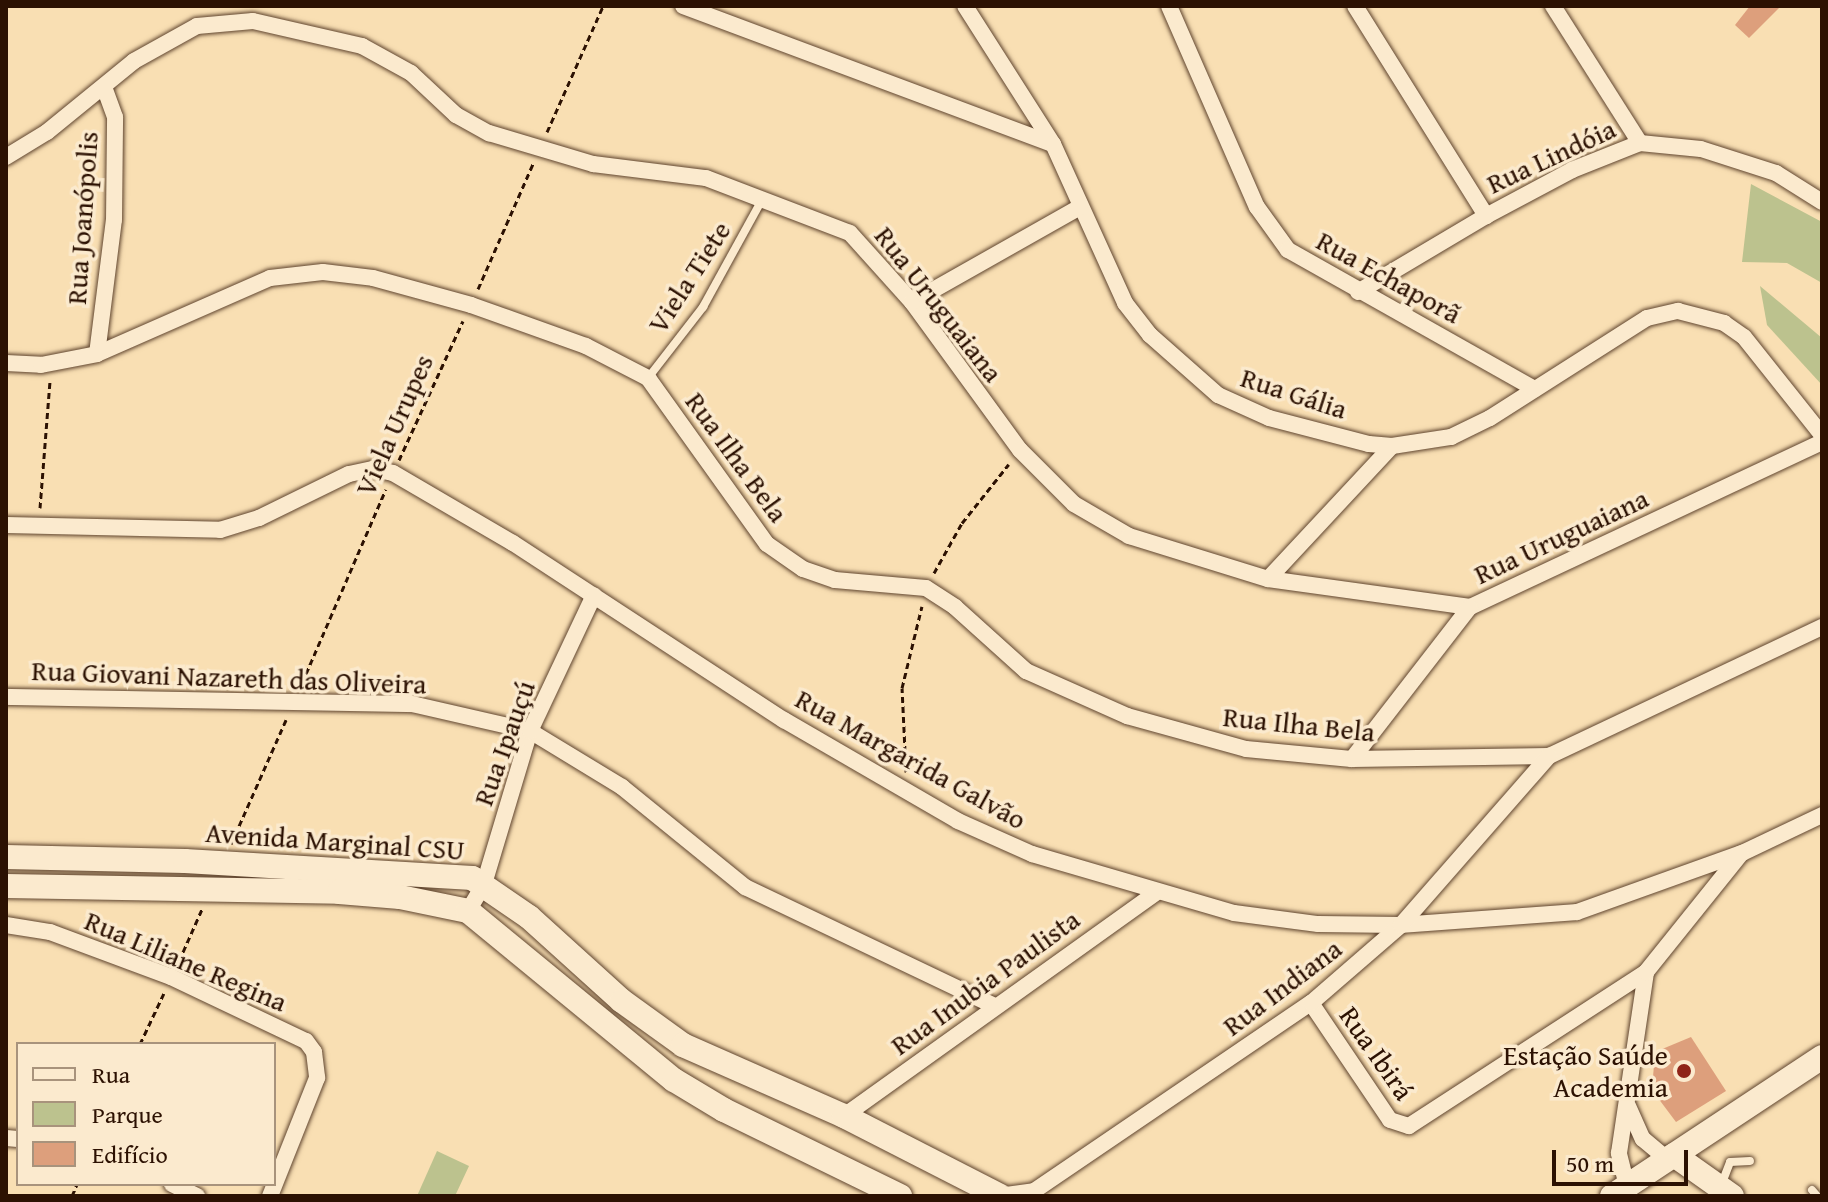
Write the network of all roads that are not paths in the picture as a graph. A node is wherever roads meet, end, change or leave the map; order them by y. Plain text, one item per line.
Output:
1 (683, 6) edge
2 (965, 6) edge
3 (1154, 6) edge
4 (1355, 6) edge
5 (1553, 6) edge
6 (1172, 11) edge
7 (104, 87) junction
8 (1640, 143) junction
9 (1053, 144) junction
10 (6, 157) edge
11 (763, 198) junction
12 (1822, 202) edge
13 (1080, 207) junction
14 (1486, 216) junction
15 (1358, 292) junction
16 (912, 302) junction
17 (97, 354) junction
18 (6, 363) edge
19 (648, 378) junction
20 (1535, 389) junction
21 (1822, 435) edge
22 (1822, 442) edge
23 (1392, 446) junction
24 (6, 525) edge
25 (1268, 579) junction
26 (594, 595) junction
27 (1470, 607) junction
28 (1822, 627) edge
29 (6, 697) edge
30 (530, 731) junction
31 (1549, 756) junction
32 (1352, 759) junction
33 (1822, 815) edge
34 (1742, 853) junction
35 (6, 857) edge
36 (484, 884) junction
37 (6, 886) edge
38 (1157, 892) junction
39 (468, 911) junction
40 (6, 925) edge
41 (1401, 925) junction
42 (1646, 972) junction
43 (1311, 1003) junction
44 (994, 1006) junction
45 (1822, 1057) edge
46 (1628, 1106) junction
47 (844, 1116) junction
48 (1671, 1157) junction
49 (1750, 1161) dead end
50 (276, 1181) edge
51 (176, 1186) edge
52 (1704, 1186) edge
53 (1624, 1193) edge
54 (197, 1196) edge
55 (900, 1196) edge
56 (999, 1196) edge
57 (1732, 1196) edge

1 - 9 street
2 - 9 street, Rua Gália
3 - 6 street
4 - 14 street
5 - 8 street
6 - 15 street, Rua Echaporã
7 - 10 street, Rua Uruguaiana
7 - 11 street, Rua Uruguaiana
7 - 17 street, Rua Joanópolis
8 - 12 street, Rua Lindóia
8 - 14 street, Rua Lindóia
9 - 13 street, Rua Gália
11 - 16 street, Rua Uruguaiana
11 - 19 lane, Viela Tiete
13 - 16 street
13 - 23 street, Rua Gália
14 - 15 street, Rua Lindóia
15 - 20 street, Rua Echaporã
16 - 25 street, Rua Uruguaiana
17 - 18 street, Rua Ilha Bela
17 - 19 street, Rua Ilha Bela
19 - 32 street, Rua Ilha Bela
20 - 21 street, Rua Gália
20 - 23 street, Rua Gália
22 - 27 street, Rua Uruguaiana
23 - 25 street
24 - 26 street, Rua Margarida Galvão
25 - 27 street, Rua Uruguaiana
26 - 30 street, Rua Ipauçú
26 - 38 street, Rua Margarida Galvão
27 - 32 street
28 - 31 street, Rua Ilha Bela
29 - 30 street, Rua Giovani Nazareth das Oliveira
30 - 36 street, Rua Ipauçú
30 - 44 street, Rua Giovani Nazareth das Oliveira
31 - 32 street, Rua Ilha Bela
31 - 41 street, Rua Indiana
33 - 34 street, Rua Margarida Galvão
34 - 41 street, Rua Margarida Galvão
34 - 42 street
35 - 36 main road, Avenida Marginal CSU
36 - 39 street, Rua Ipauçú
36 - 47 main road, Avenida Marginal CSU
37 - 39 main road, Avenida Marginal CSU
38 - 41 street, Rua Margarida Galvão
38 - 44 street, Rua Inubia Paulista
39 - 55 main road, Avenida Marginal CSU
40 - 50 street, Rua Liliane Regina
41 - 43 street, Rua Indiana
42 - 43 street, Rua Ibirá
42 - 46 street
43 - 56 street, Rua Indiana
44 - 47 street, Rua Inubia Paulista
45 - 48 main road
46 - 48 street
46 - 53 street
47 - 56 main road, Avenida Marginal CSU
48 - 52 main road
48 - 53 main road
49 - 57 lane
51 - 54 street
52 - 57 main road

